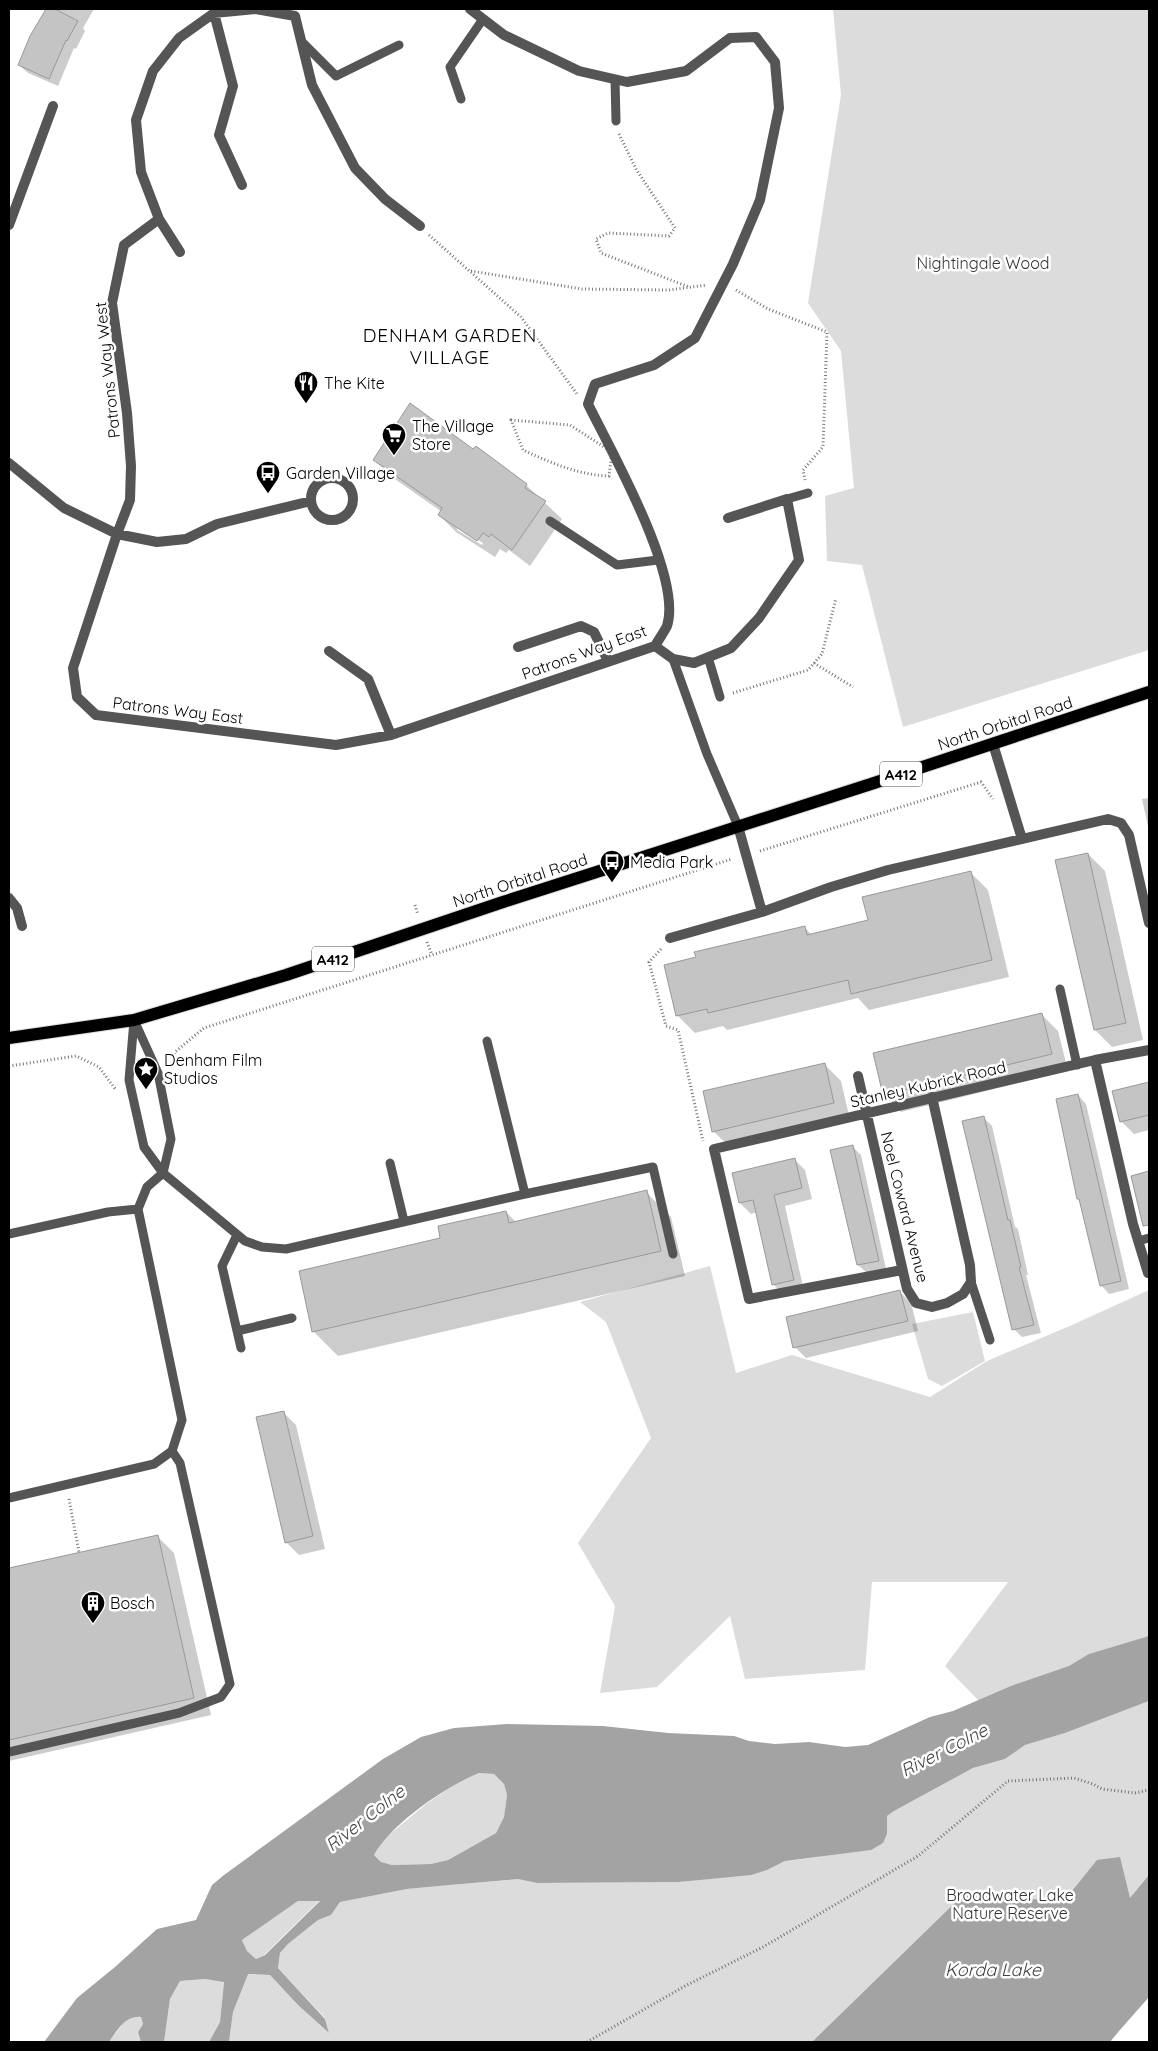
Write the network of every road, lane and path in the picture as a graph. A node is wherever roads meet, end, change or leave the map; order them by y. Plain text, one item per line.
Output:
1 (470, 9) edge
2 (298, 12) edge
3 (214, 13) junction
4 (483, 19) junction
5 (302, 42) junction
6 (398, 45) dead end
7 (615, 80) junction
8 (461, 99) dead end
9 (53, 106) dead end
10 (616, 121) joint
11 (242, 185) dead end
12 (159, 219) junction
13 (9, 225) edge
14 (420, 226) joint
15 (180, 252) dead end
16 (471, 272) junction
17 (724, 283) junction
18 (690, 287) junction
19 (588, 404) junction
20 (612, 452) junction
21 (9, 463) edge
22 (808, 493) joint
23 (787, 499) junction
24 (311, 501) junction
25 (728, 518) dead end
26 (550, 521) dead end
27 (117, 534) junction
28 (658, 560) junction
29 (836, 598) dead end
30 (655, 646) junction
31 (518, 647) dead end
32 (329, 651) dead end
33 (708, 657) junction
34 (673, 659) junction
35 (608, 661) junction
36 (814, 663) junction
37 (853, 687) dead end
38 (1149, 692) edge
39 (720, 697) joint
40 (391, 735) junction
41 (993, 744) junction
42 (996, 804) dead end
43 (738, 826) junction
44 (1022, 839) junction
45 (746, 855) junction
46 (1146, 893) edge
47 (9, 898) edge
48 (762, 912) junction
49 (1149, 922) edge
50 (22, 926) dead end
51 (670, 938) joint
52 (1060, 989) dead end
53 (134, 1020) junction
54 (9, 1038) edge
55 (487, 1041) dead end
56 (1149, 1050) edge
57 (1094, 1060) junction
58 (1077, 1065) junction
59 (9, 1066) edge
60 (172, 1071) dead end
61 (858, 1076) dead end
62 (118, 1096) dead end
63 (932, 1098) junction
64 (866, 1113) junction
65 (714, 1149) junction
66 (390, 1163) dead end
67 (163, 1173) junction
68 (525, 1194) junction
69 (138, 1209) junction
70 (404, 1221) junction
71 (9, 1234) edge
72 (237, 1235) junction
73 (1149, 1238) edge
74 (1138, 1241) junction
75 (672, 1254) dead end
76 (902, 1270) junction
77 (1148, 1273) edge
78 (971, 1282) junction
79 (292, 1318) dead end
80 (237, 1331) junction
81 (990, 1340) dead end
82 (240, 1348) dead end
83 (172, 1451) junction
84 (72, 1483) junction
85 (9, 1498) edge
86 (79, 1552) dead end
87 (9, 1752) edge
88 (1149, 1790) edge
89 (587, 2042) edge

1 - 4 street
2 - 3 street
2 - 5 street
3 - 11 street
3 - 12 street
4 - 7 street
4 - 8 lane
5 - 6 lane
5 - 14 street
7 - 10 lane
7 - 17 street
9 - 13 street
10 - 18 path
12 - 15 street
12 - 27 street, Patrons Way West
14 - 16 path
16 - 18 path
16 - 19 path
17 - 18 path
17 - 19 street
17 - 22 path
19 - 20 street, Patrons Way East
20 - 20 path
20 - 28 street, Patrons Way East
21 - 27 street
22 - 23 lane
23 - 25 street
23 - 33 street
24 - 24 street
24 - 27 street
26 - 28 lane
27 - 40 street, Patrons Way East
28 - 30 street, Patrons Way East
29 - 36 path
30 - 34 street
30 - 35 street, Patrons Way East
31 - 35 street
32 - 40 street
33 - 34 street
33 - 39 lane
34 - 43 lane
35 - 40 street, Patrons Way East
36 - 37 path
36 - 39 path
38 - 41 main road, North Orbital Road / A412
41 - 43 main road, North Orbital Road / A412
41 - 44 street
42 - 45 path
43 - 45 street
43 - 53 main road, North Orbital Road / A412
44 - 46 street
44 - 48 street
45 - 48 street
45 - 60 path
46 - 49 street
47 - 50 street
48 - 51 street
51 - 65 path
52 - 58 lane
53 - 54 main road, North Orbital Road / A412
53 - 67 lane
53 - 67 lane
55 - 68 lane
56 - 57 street, Stanley Kubrick Road
57 - 58 street, Stanley Kubrick Road
57 - 74 street
58 - 63 street, Stanley Kubrick Road
59 - 62 path
61 - 64 street, Noel Coward Avenue
63 - 64 street, Stanley Kubrick Road
63 - 78 street
64 - 65 street, Stanley Kubrick Road
64 - 76 street, Noel Coward Avenue
65 - 76 street
66 - 70 lane
67 - 69 lane
67 - 72 lane
68 - 70 lane
68 - 75 lane
69 - 71 lane
69 - 83 lane
70 - 72 lane
72 - 80 lane
73 - 74 lane
74 - 77 street
76 - 78 street, Noel Coward Avenue
78 - 81 lane
79 - 80 lane
80 - 82 lane
83 - 84 lane
83 - 87 lane
84 - 85 lane
84 - 86 path
88 - 89 path

